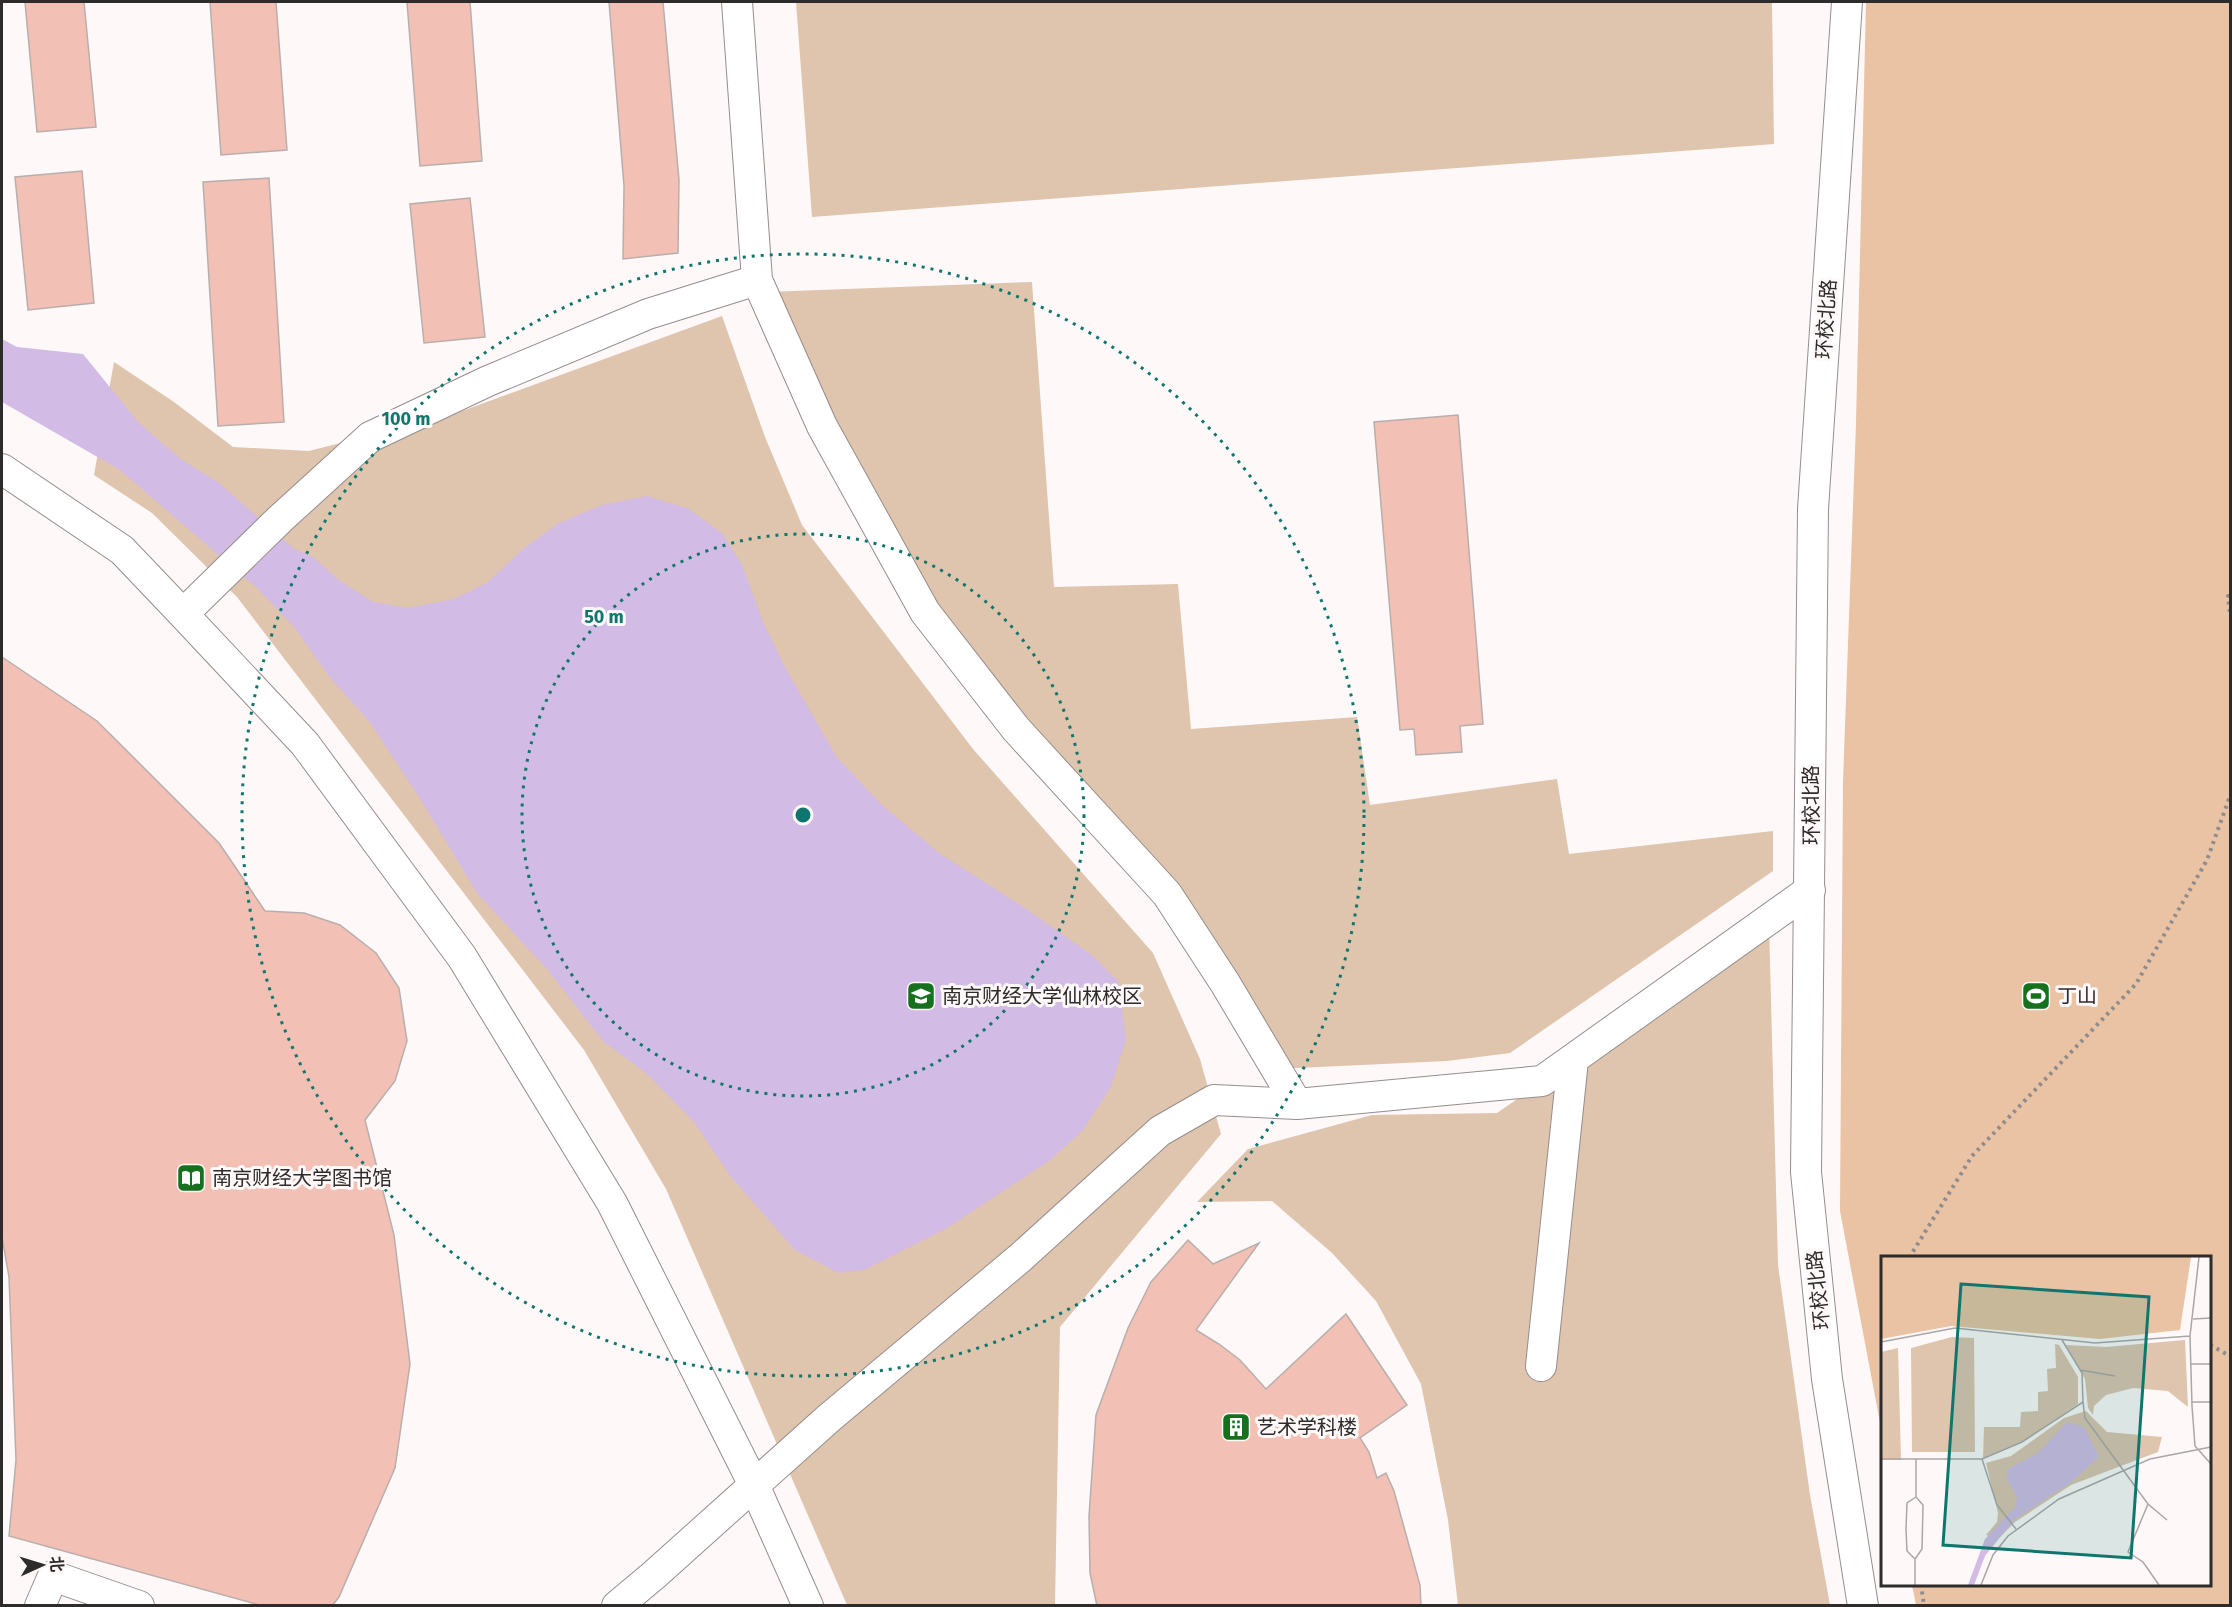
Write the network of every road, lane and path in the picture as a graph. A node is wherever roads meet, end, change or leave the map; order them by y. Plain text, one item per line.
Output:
1 (737, 2) edge
2 (1847, 2) edge
3 (757, 280) junction
4 (2, 470) edge
5 (2230, 596) edge
6 (183, 614) junction
7 (2230, 614) edge
8 (2230, 796) edge
9 (1810, 890) junction
10 (1573, 1060) junction
11 (1297, 1104) junction
12 (1910, 1256) edge
13 (2211, 1346) edge
14 (2230, 1356) edge
15 (1541, 1366) dead end
16 (754, 1485) junction
17 (1921, 1586) edge
18 (40, 1605) edge
19 (140, 1605) edge
20 (617, 1605) edge
21 (808, 1605) edge
22 (1863, 1605) edge
23 (1924, 1605) edge

1 - 3 street
2 - 9 street, 环校北路
3 - 6 street
3 - 11 street
4 - 6 street
5 - 7 path
6 - 16 street
8 - 12 path
9 - 10 street
9 - 22 street, 环校北路
10 - 11 street
10 - 15 street
11 - 16 street
13 - 14 path
16 - 20 street
16 - 21 street
17 - 23 path
18 - 19 street

